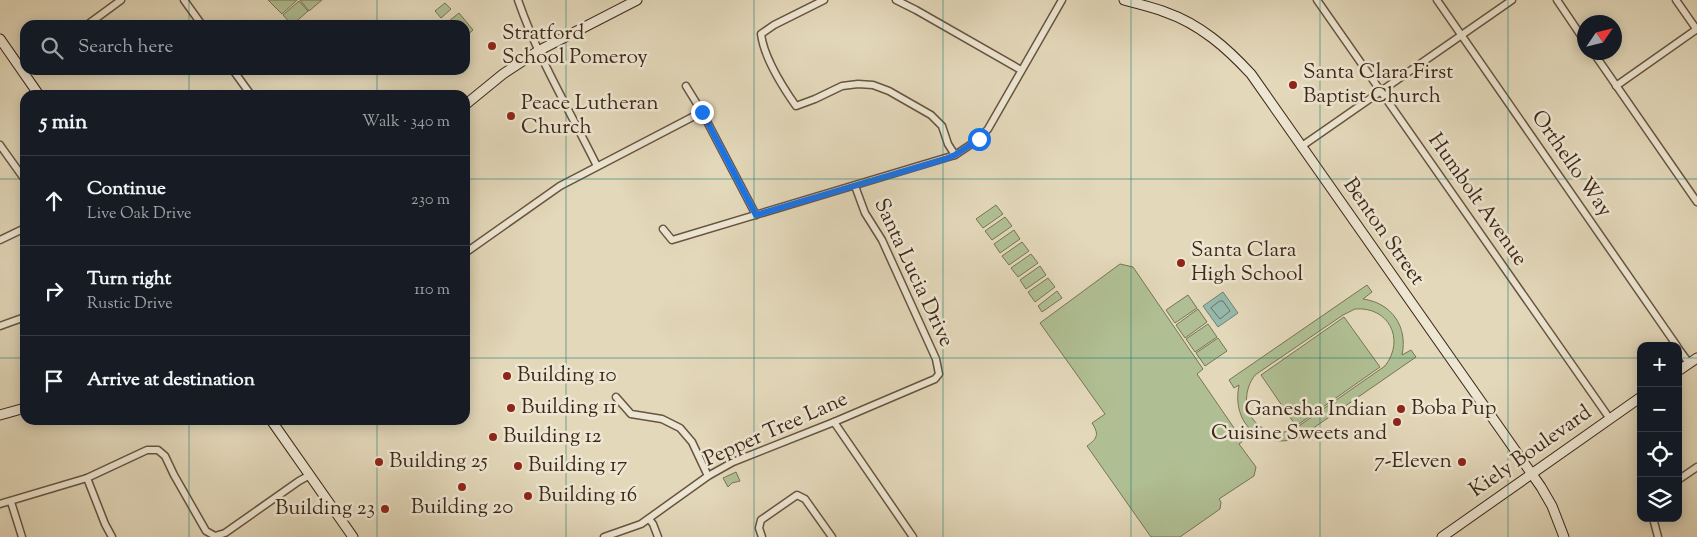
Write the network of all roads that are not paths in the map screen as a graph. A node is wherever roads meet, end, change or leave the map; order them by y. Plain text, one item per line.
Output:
1 (121, 0) edge
2 (184, 0) edge
3 (518, 0) edge
4 (637, 0) edge
5 (824, 0) edge
6 (896, 0) edge
7 (1062, 0) edge
8 (1124, 0) edge
9 (1317, 0) edge
10 (1437, 0) edge
11 (1512, 0) edge
12 (1557, 0) edge
13 (1676, 0) edge
14 (93, 20) edge
15 (198, 20) edge
16 (1697, 29) edge
17 (1577, 30) edge
18 (1462, 35) junction
19 (0, 39) edge
20 (538, 51) junction
21 (1598, 60) edge
22 (20, 65) edge
23 (1021, 70) junction
24 (27, 75) edge
25 (237, 75) edge
26 (686, 86) dead end
27 (1616, 86) junction
28 (36, 90) edge
29 (247, 90) edge
30 (1381, 92) junction
31 (470, 101) edge
32 (702, 112) junction
33 (1302, 146) junction
34 (1, 147) edge
35 (955, 155) junction
36 (597, 166) junction
37 (20, 173) edge
38 (855, 186) junction
39 (1697, 202) edge
40 (756, 215) junction
41 (663, 229) dead end
42 (20, 230) edge
43 (0, 240) edge
44 (470, 249) edge
45 (20, 319) edge
46 (0, 326) edge
47 (1675, 342) edge
48 (1682, 350) edge
49 (1693, 360) edge
50 (1682, 367) edge
51 (939, 374) joint
52 (616, 397) dead end
53 (1637, 400) edge
54 (20, 409) edge
55 (0, 415) edge
56 (1610, 419) junction
57 (834, 422) junction
58 (275, 425) edge
59 (1697, 467) edge
60 (1532, 473) junction
61 (310, 475) junction
62 (708, 476) junction
63 (1682, 477) edge
64 (87, 478) junction
65 (11, 502) junction
66 (0, 504) edge
67 (649, 519) junction
68 (1654, 522) edge
69 (22, 537) edge
70 (112, 537) edge
71 (353, 537) edge
72 (604, 537) edge
73 (658, 537) edge
74 (762, 537) edge
75 (832, 537) edge
76 (913, 537) edge
77 (1442, 537) edge
78 (1564, 537) edge
79 (1658, 537) edge

1 - 14 street
2 - 15 street
3 - 20 street
4 - 20 main road
5 - 35 street
6 - 23 street
7 - 23 street
8 - 33 main road, Benton Street
9 - 30 street, Humbolt Avenue
10 - 18 street, Orthello Way
11 - 18 street
12 - 17 street
13 - 16 street
16 - 27 street
18 - 30 street
18 - 47 street, Orthello Way
19 - 22 main road
20 - 31 main road
20 - 36 street
21 - 27 street
23 - 35 street
24 - 28 main road
25 - 29 street
26 - 32 street
27 - 39 street
30 - 33 street
30 - 56 street, Humbolt Avenue
32 - 36 street
32 - 40 street
33 - 60 main road, Benton Street
34 - 37 street
35 - 38 street
36 - 44 street
38 - 40 street
38 - 51 street, Santa Lucia Drive
40 - 41 street
42 - 43 street
45 - 46 street
48 - 49 street, Orthello Way
49 - 50 main road
51 - 57 street, Pepper Tree Lane
52 - 62 street
53 - 56 main road, Kiely Boulevard
54 - 55 main road
56 - 60 main road, Kiely Boulevard
57 - 62 street, Pepper Tree Lane
57 - 76 street
58 - 61 main road
59 - 63 street
60 - 77 main road, Kiely Boulevard
60 - 78 main road, Benton Street
61 - 64 street
61 - 71 main road
62 - 67 street, Pepper Tree Lane
64 - 65 street
64 - 70 street
65 - 66 street
65 - 69 street
67 - 72 street, Pepper Tree Lane
67 - 73 street
68 - 79 street
74 - 75 street

